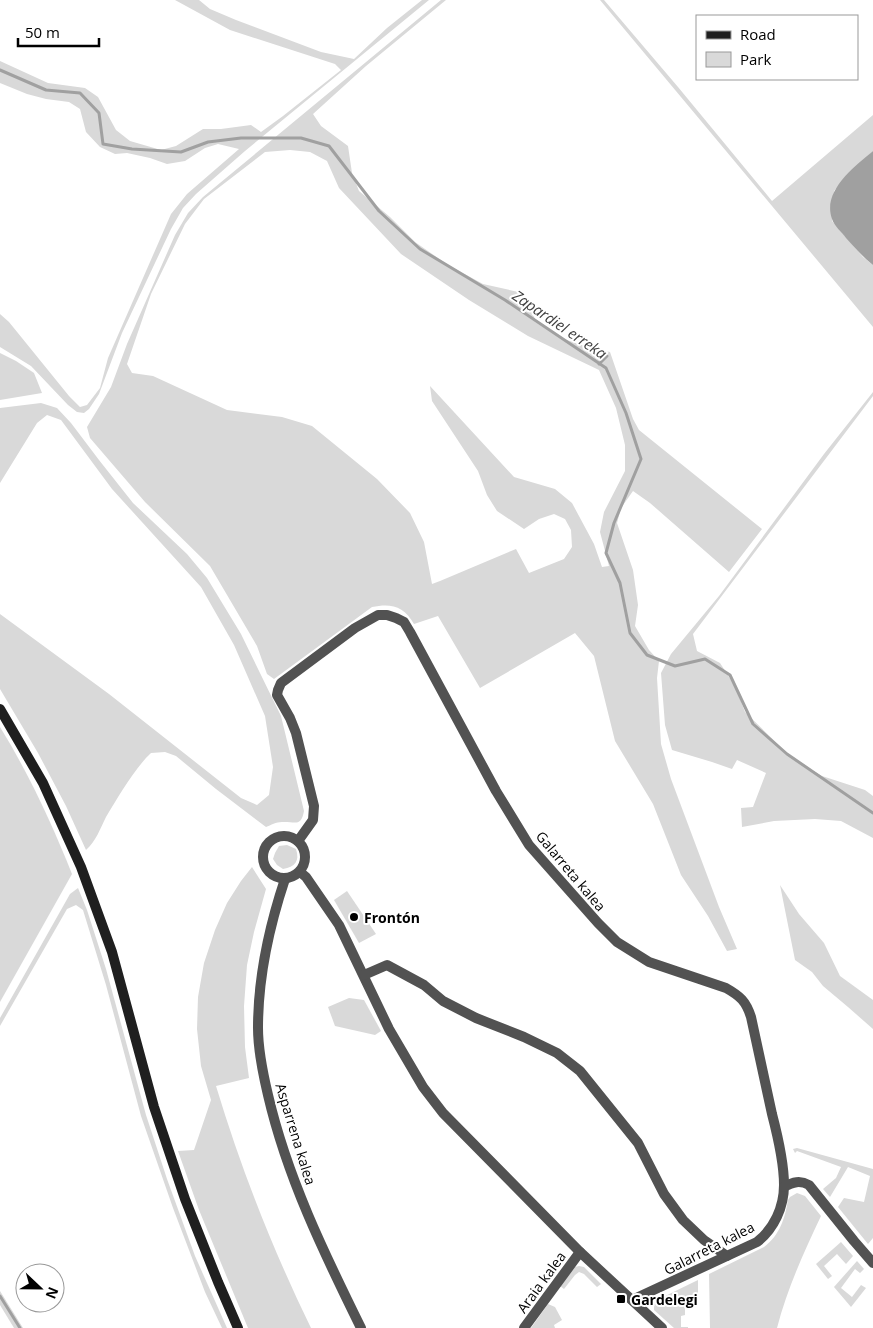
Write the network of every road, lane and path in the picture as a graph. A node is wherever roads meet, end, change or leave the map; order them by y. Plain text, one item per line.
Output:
1 (0, 709) edge
2 (298, 841) junction
3 (300, 872) junction
4 (285, 879) junction
5 (364, 975) junction
6 (784, 1186) junction
7 (580, 1252) junction
8 (726, 1256) junction
9 (873, 1263) edge
10 (632, 1300) junction
11 (238, 1328) edge
12 (361, 1328) edge
13 (524, 1328) edge
14 (662, 1328) edge

1 - 11 main road
2 - 3 street
2 - 4 street
2 - 6 street, Galarreta kalea
3 - 4 street
3 - 5 street
4 - 12 street, Asparrena kalea
5 - 7 street
5 - 8 street
6 - 8 street, Galarreta kalea
6 - 9 street
7 - 10 street
7 - 13 street, Araia kalea
8 - 10 street, Galarreta kalea
10 - 14 street

